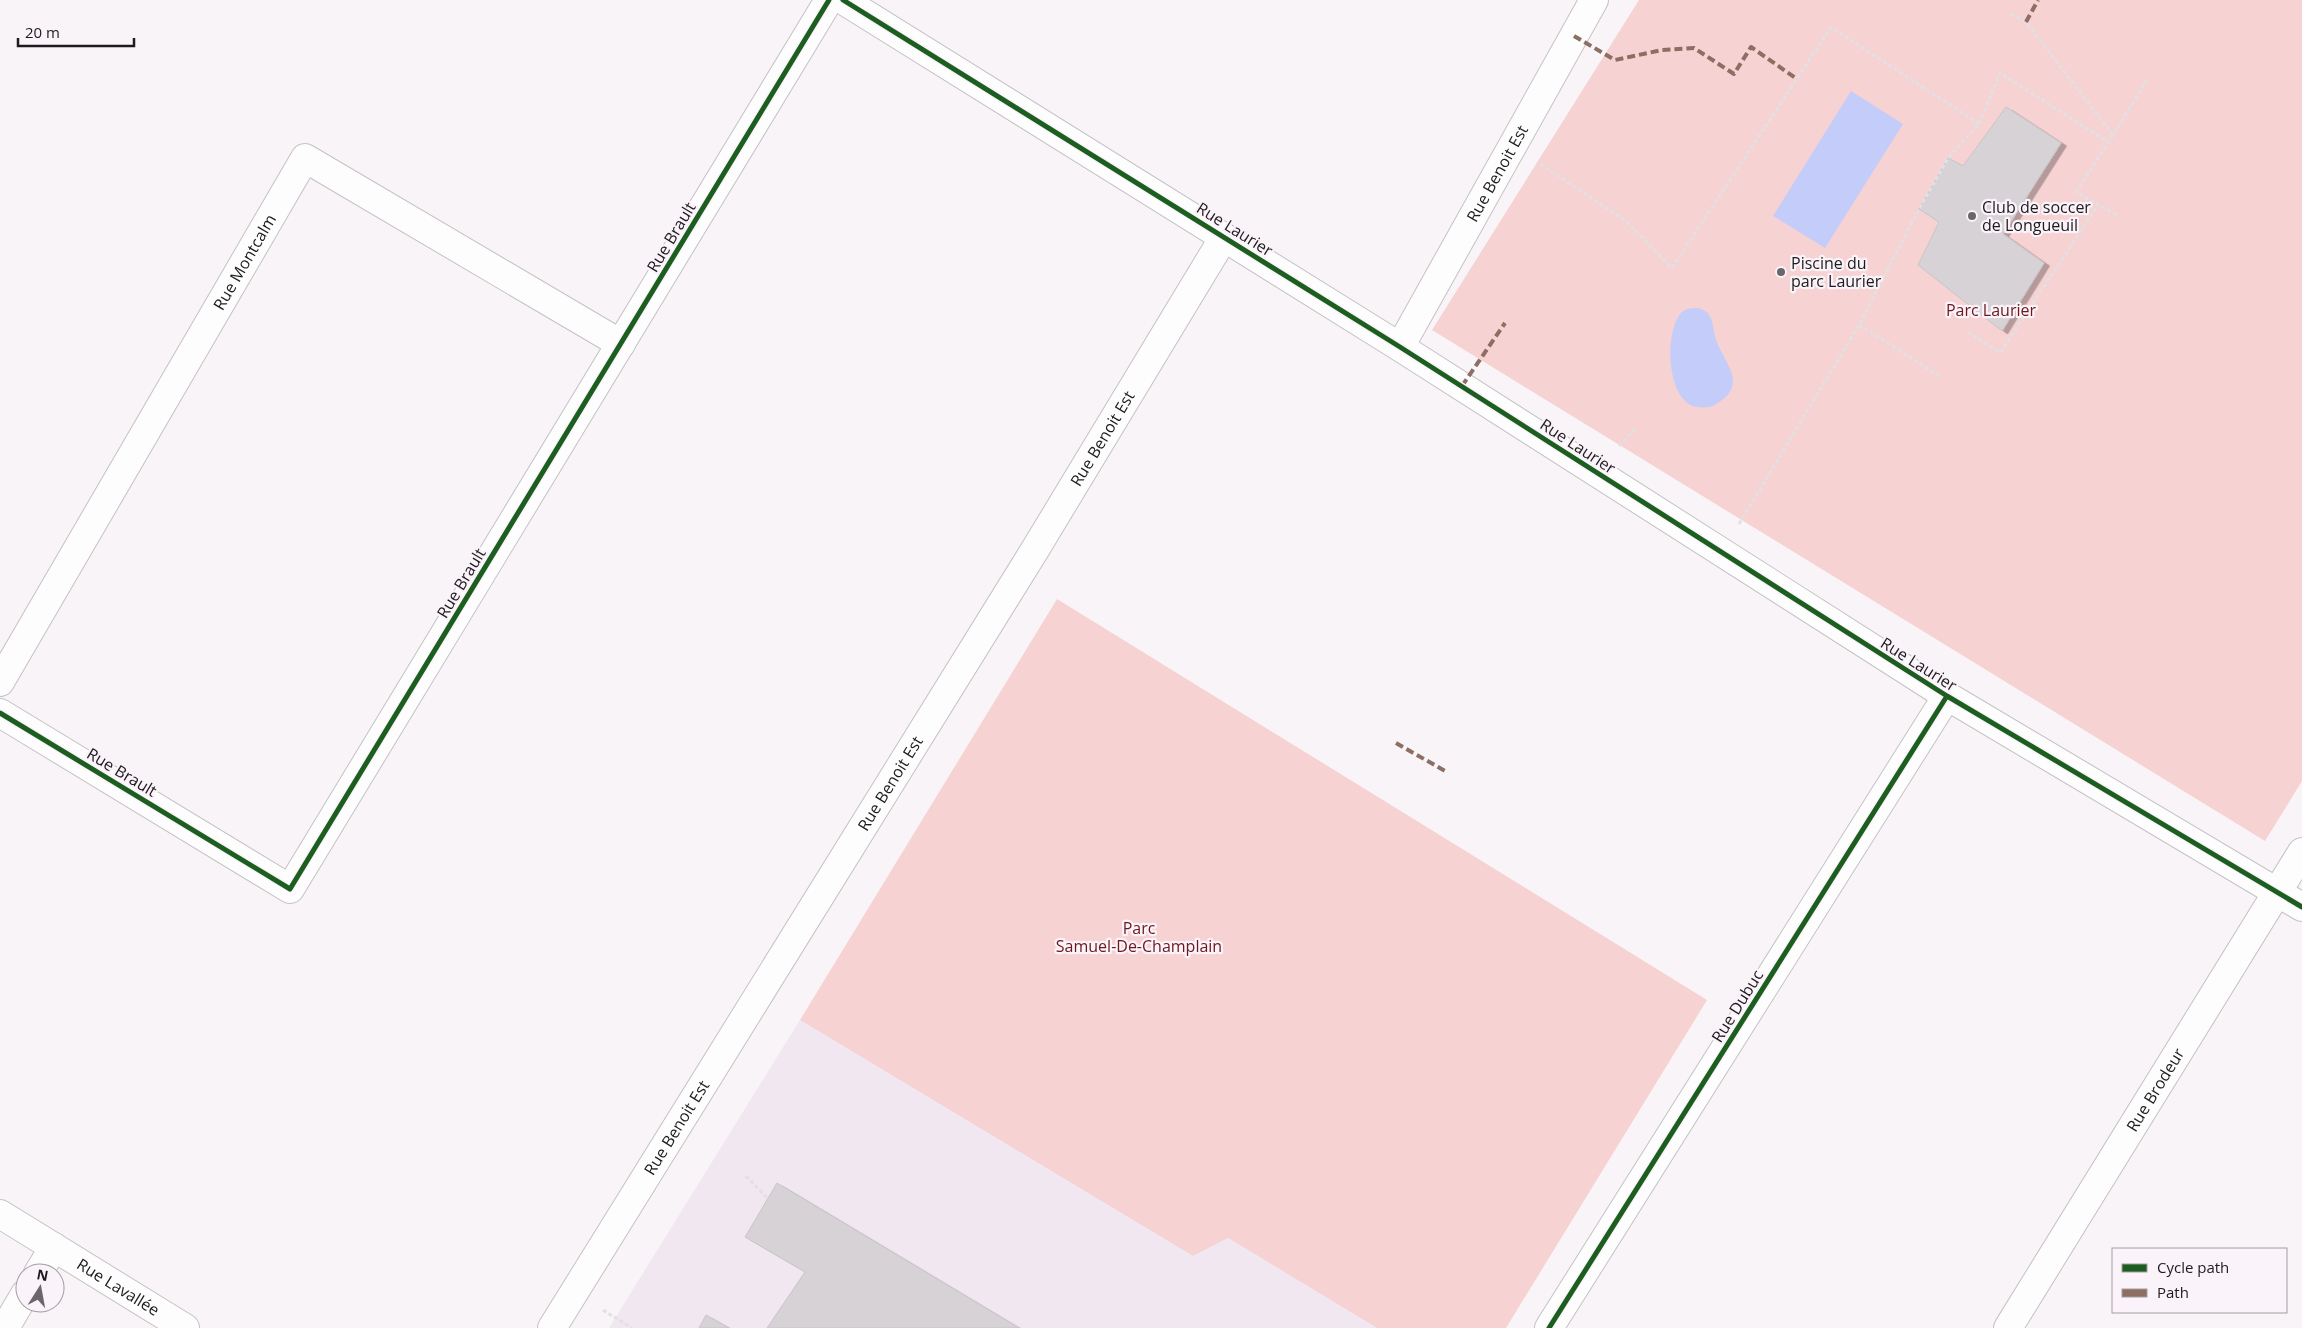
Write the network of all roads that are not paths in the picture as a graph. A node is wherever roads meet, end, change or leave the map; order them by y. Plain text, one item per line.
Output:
1 (829, 0) edge
2 (843, 0) edge
3 (1594, 0) edge
4 (1224, 237) junction
5 (621, 344) junction
6 (1400, 347) junction
7 (0, 682) edge
8 (1947, 696) junction
9 (0, 714) edge
10 (2302, 852) edge
11 (2277, 893) junction
12 (2302, 907) edge
13 (0, 1214) edge
14 (54, 1247) junction
15 (44, 1263) edge
16 (15, 1311) edge
17 (5, 1328) edge
18 (185, 1328) edge
19 (552, 1328) edge
20 (1549, 1328) edge
21 (2008, 1328) edge

1 - 5 street, Rue Brault
2 - 4 street, Rue Laurier
3 - 6 street, Rue Benoit Est
4 - 6 street, Rue Laurier
4 - 19 street, Rue Benoit Est
5 - 7 street, Rue Montcalm
5 - 9 street, Rue Brault
6 - 8 street, Rue Laurier
8 - 11 street, Rue Laurier
8 - 20 street, Rue Dubuc
10 - 11 street, Rue Brodeur
11 - 12 street, Rue Laurier
11 - 21 street, Rue Brodeur
13 - 14 street, Rue Lavallée
14 - 15 street
14 - 18 street, Rue Lavallée
16 - 17 street

